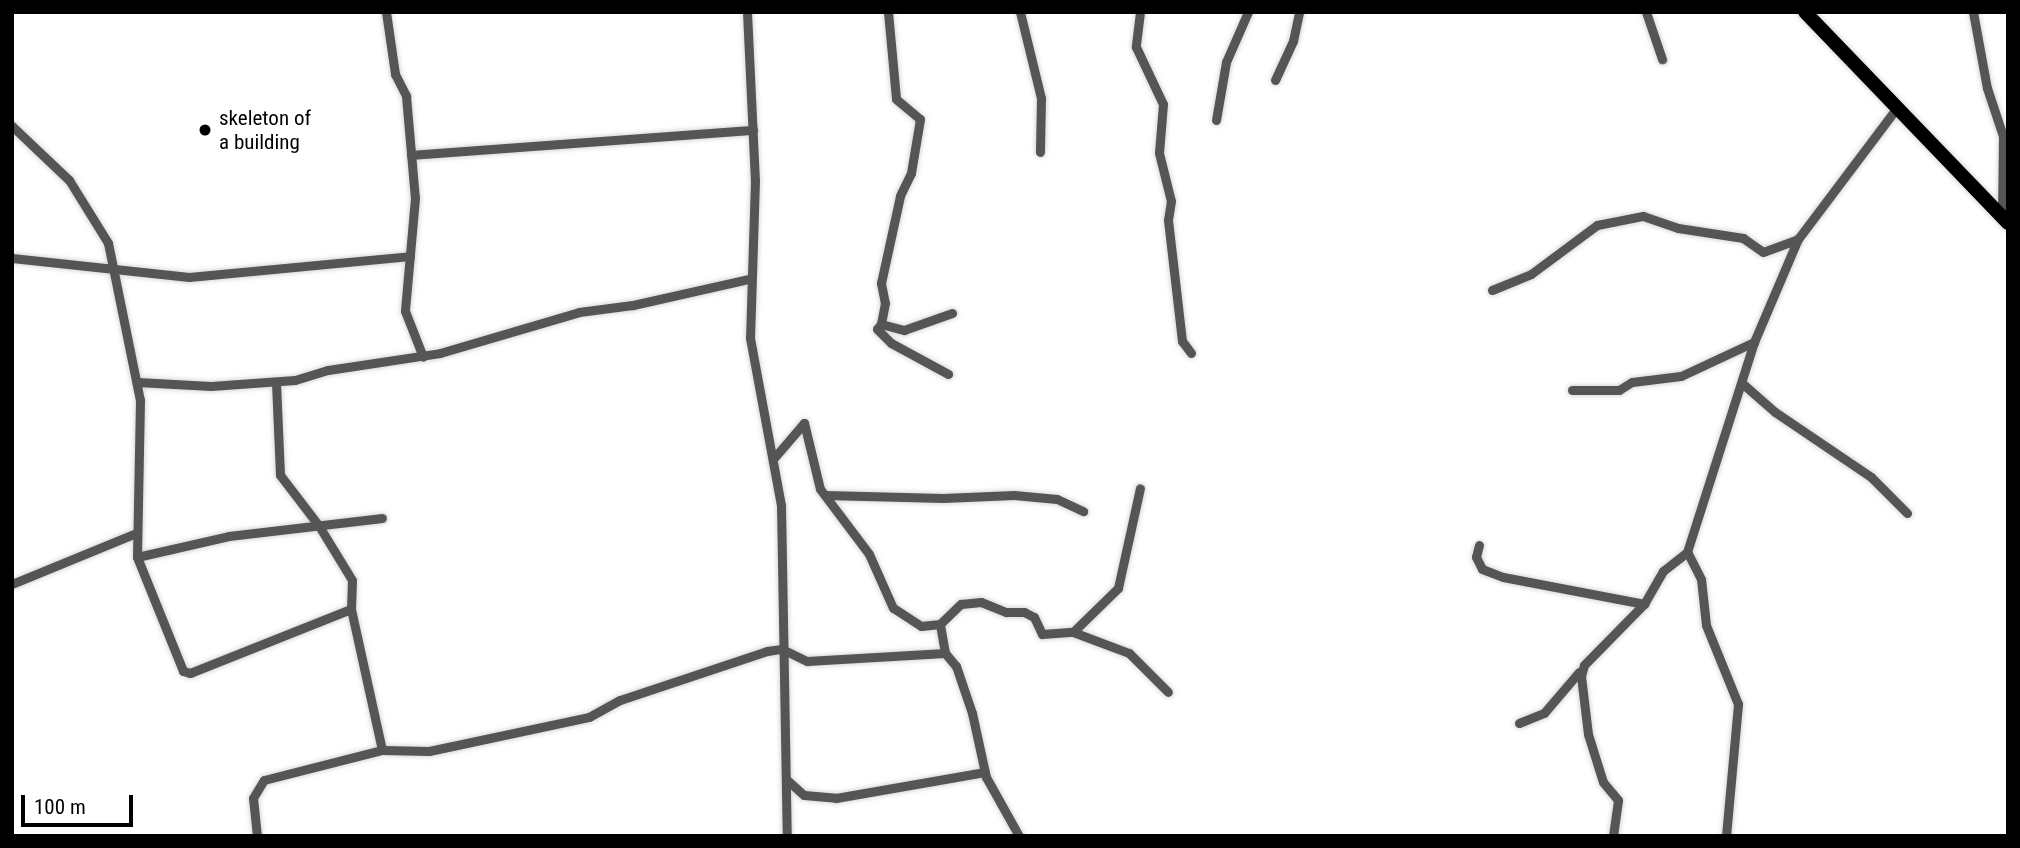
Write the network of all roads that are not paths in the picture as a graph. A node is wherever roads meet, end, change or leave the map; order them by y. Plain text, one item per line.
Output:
1 (386, 12) edge
2 (747, 12) edge
3 (888, 12) edge
4 (1020, 12) edge
5 (1140, 12) edge
6 (1248, 12) edge
7 (1299, 12) edge
8 (1646, 12) edge
9 (1805, 12) edge
10 (1973, 12) edge
11 (1662, 59) dead end
12 (1275, 80) dead end
13 (1896, 109) junction
14 (1216, 120) dead end
15 (12, 127) edge
16 (753, 130) junction
17 (1040, 152) dead end
18 (411, 155) junction
19 (2005, 220) edge
20 (1798, 239) junction
21 (410, 256) junction
22 (12, 258) edge
23 (113, 272) junction
24 (748, 279) junction
25 (1492, 290) dead end
26 (952, 313) dead end
27 (881, 324) junction
28 (1754, 342) junction
29 (1191, 353) dead end
30 (423, 357) junction
31 (948, 374) dead end
32 (137, 382) junction
33 (276, 383) junction
34 (1744, 384) junction
35 (1572, 390) dead end
36 (774, 458) junction
37 (1140, 488) dead end
38 (825, 495) junction
39 (1083, 511) dead end
40 (1907, 513) dead end
41 (382, 518) dead end
42 (319, 526) junction
43 (134, 534) junction
44 (1479, 545) dead end
45 (1687, 552) junction
46 (137, 557) junction
47 (12, 584) edge
48 (1644, 604) junction
49 (351, 609) junction
50 (940, 624) junction
51 (1073, 632) junction
52 (782, 649) junction
53 (945, 653) junction
54 (1584, 665) junction
55 (1168, 692) dead end
56 (1519, 723) dead end
57 (382, 750) junction
58 (985, 772) junction
59 (786, 779) junction
60 (257, 836) edge
61 (787, 836) edge
62 (1019, 836) edge
63 (1613, 836) edge
64 (1726, 836) edge

1 - 18 street
2 - 16 street
3 - 27 street
4 - 17 street
5 - 29 street
6 - 14 street
7 - 12 street
8 - 11 street
9 - 13 main road
10 - 19 street
13 - 19 main road
13 - 20 street
15 - 23 street
16 - 18 street
16 - 24 street
18 - 21 street
20 - 25 street
20 - 28 street
21 - 23 street
21 - 30 street
22 - 23 street
23 - 32 street
24 - 30 street
24 - 36 street
26 - 27 street
27 - 31 street
28 - 34 street
28 - 35 street
30 - 33 street
32 - 33 street
32 - 43 street
33 - 42 street
34 - 40 street
34 - 45 street
36 - 38 street
36 - 52 street
37 - 51 street
38 - 39 street
38 - 50 street
41 - 42 street
42 - 46 street
42 - 49 street
43 - 46 street
43 - 47 street
44 - 48 street
45 - 48 street
45 - 64 street
46 - 49 street
48 - 54 street
49 - 57 street
50 - 51 street
50 - 53 street
51 - 55 street
52 - 53 street
52 - 57 street
52 - 59 street
53 - 58 street
54 - 56 street
54 - 63 street
57 - 60 street
58 - 59 street
58 - 62 street
59 - 61 street

